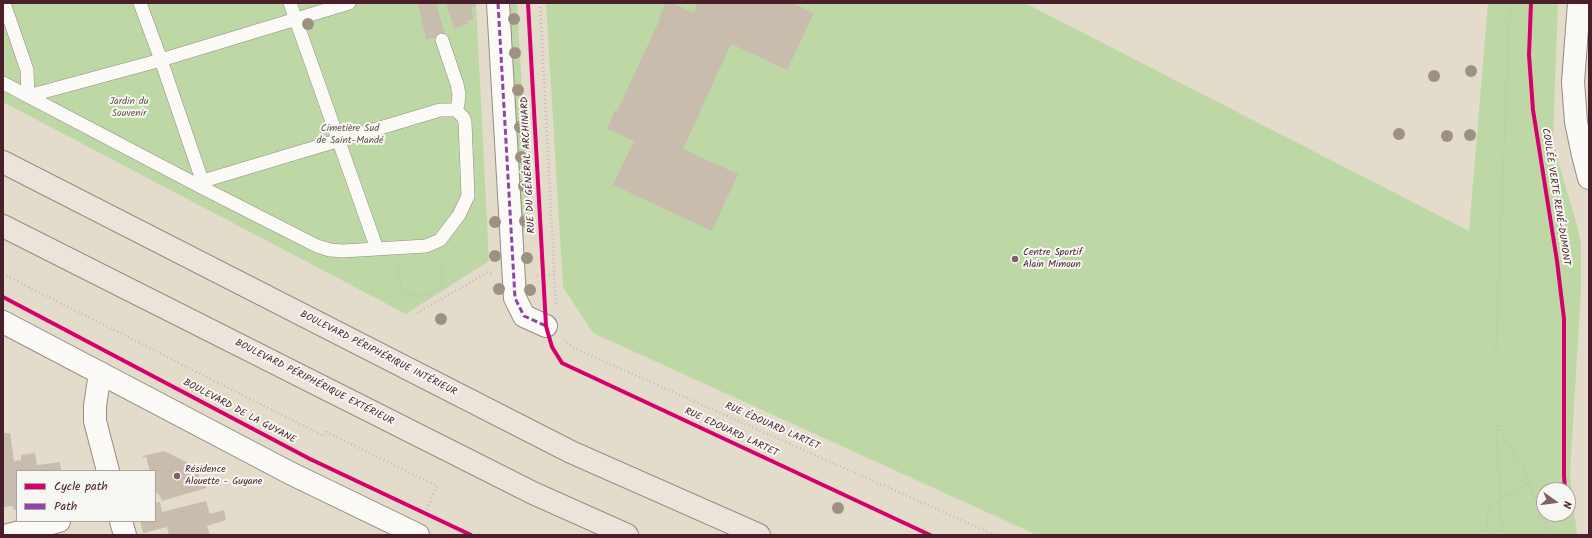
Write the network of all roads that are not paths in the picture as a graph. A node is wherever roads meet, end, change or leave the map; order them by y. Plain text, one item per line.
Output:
1 (4, 3) edge
2 (140, 3) edge
3 (290, 3) edge
4 (348, 3) edge
5 (498, 3) edge
6 (1579, 3) edge
7 (296, 19) junction
8 (442, 40) dead end
9 (161, 60) junction
10 (3, 83) edge
11 (28, 96) junction
12 (456, 110) junction
13 (339, 141) junction
14 (3, 162) edge
15 (1589, 178) edge
16 (204, 185) junction
17 (3, 226) edge
18 (377, 249) junction
19 (3, 322) edge
20 (555, 324) road end
21 (100, 373) junction
22 (108, 470) edge
23 (54, 522) edge
24 (121, 522) edge
25 (417, 534) edge
26 (8, 535) edge
27 (125, 535) edge
28 (626, 535) edge
29 (759, 535) edge

1 - 11 lane
2 - 9 lane
3 - 7 lane
4 - 7 lane
5 - 20 street
6 - 15 street
7 - 9 lane
7 - 13 lane
8 - 12 lane
9 - 11 lane
9 - 16 lane
10 - 11 lane
11 - 16 lane
12 - 13 lane
12 - 18 lane
13 - 16 lane
13 - 18 lane
14 - 29 highway, BOULEVARD PÉRIPHÉRIQUE INTÉRIEUR
16 - 18 lane
17 - 28 highway, BOULEVARD PÉRIPHÉRIQUE EXTÉRIEUR
19 - 21 street
21 - 22 street
21 - 25 street
23 - 26 street
24 - 27 street

